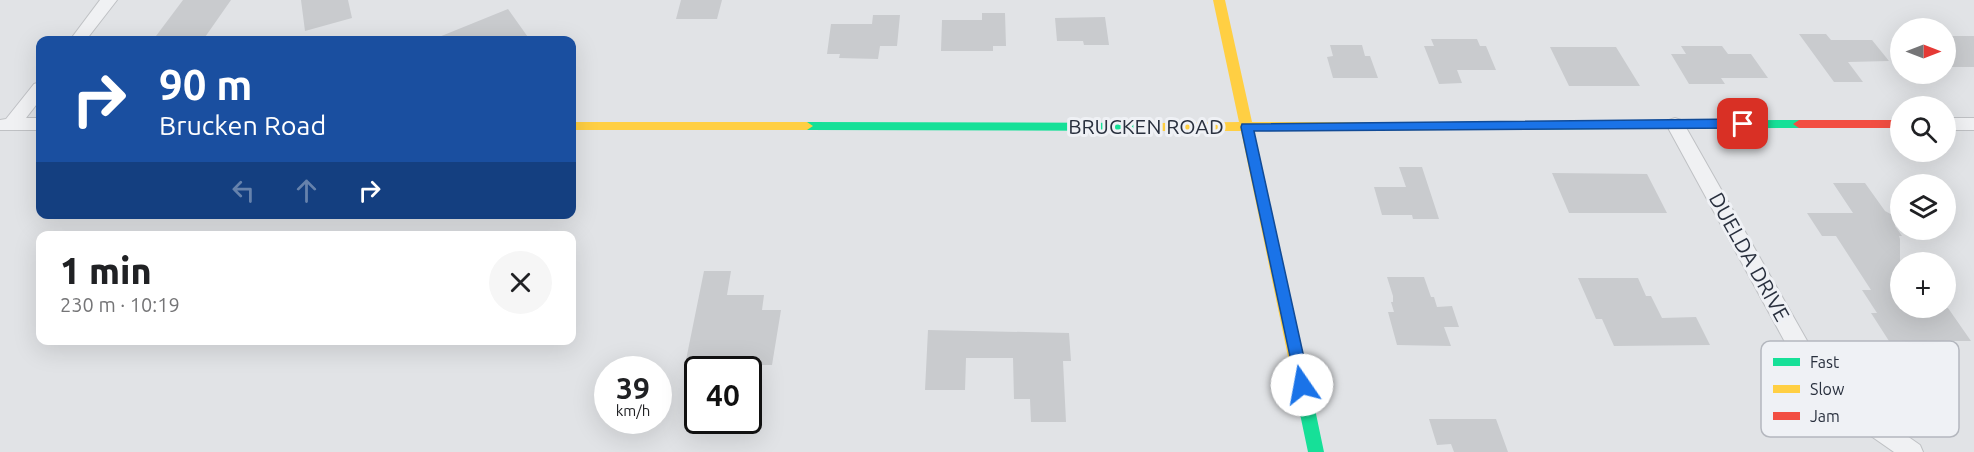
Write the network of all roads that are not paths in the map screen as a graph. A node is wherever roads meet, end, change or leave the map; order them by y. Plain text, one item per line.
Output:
1 (109, 0) edge
2 (1219, 0) edge
3 (81, 36) edge
4 (36, 92) edge
5 (6, 124) edge
6 (36, 124) edge
7 (1676, 124) junction
8 (1890, 124) edge
9 (1956, 124) edge
10 (1974, 124) edge
11 (576, 126) edge
12 (1247, 127) junction
13 (1796, 341) edge
14 (1890, 437) edge
15 (1316, 452) edge
16 (1911, 452) edge

1 - 3 street
2 - 12 street
4 - 5 street
5 - 6 street
7 - 8 street, BRUCKEN ROAD
7 - 12 street, BRUCKEN ROAD
7 - 13 street, DUELDA DRIVE
9 - 10 street
11 - 12 street, BRUCKEN ROAD
12 - 15 street
14 - 16 street, DUELDA DRIVE

